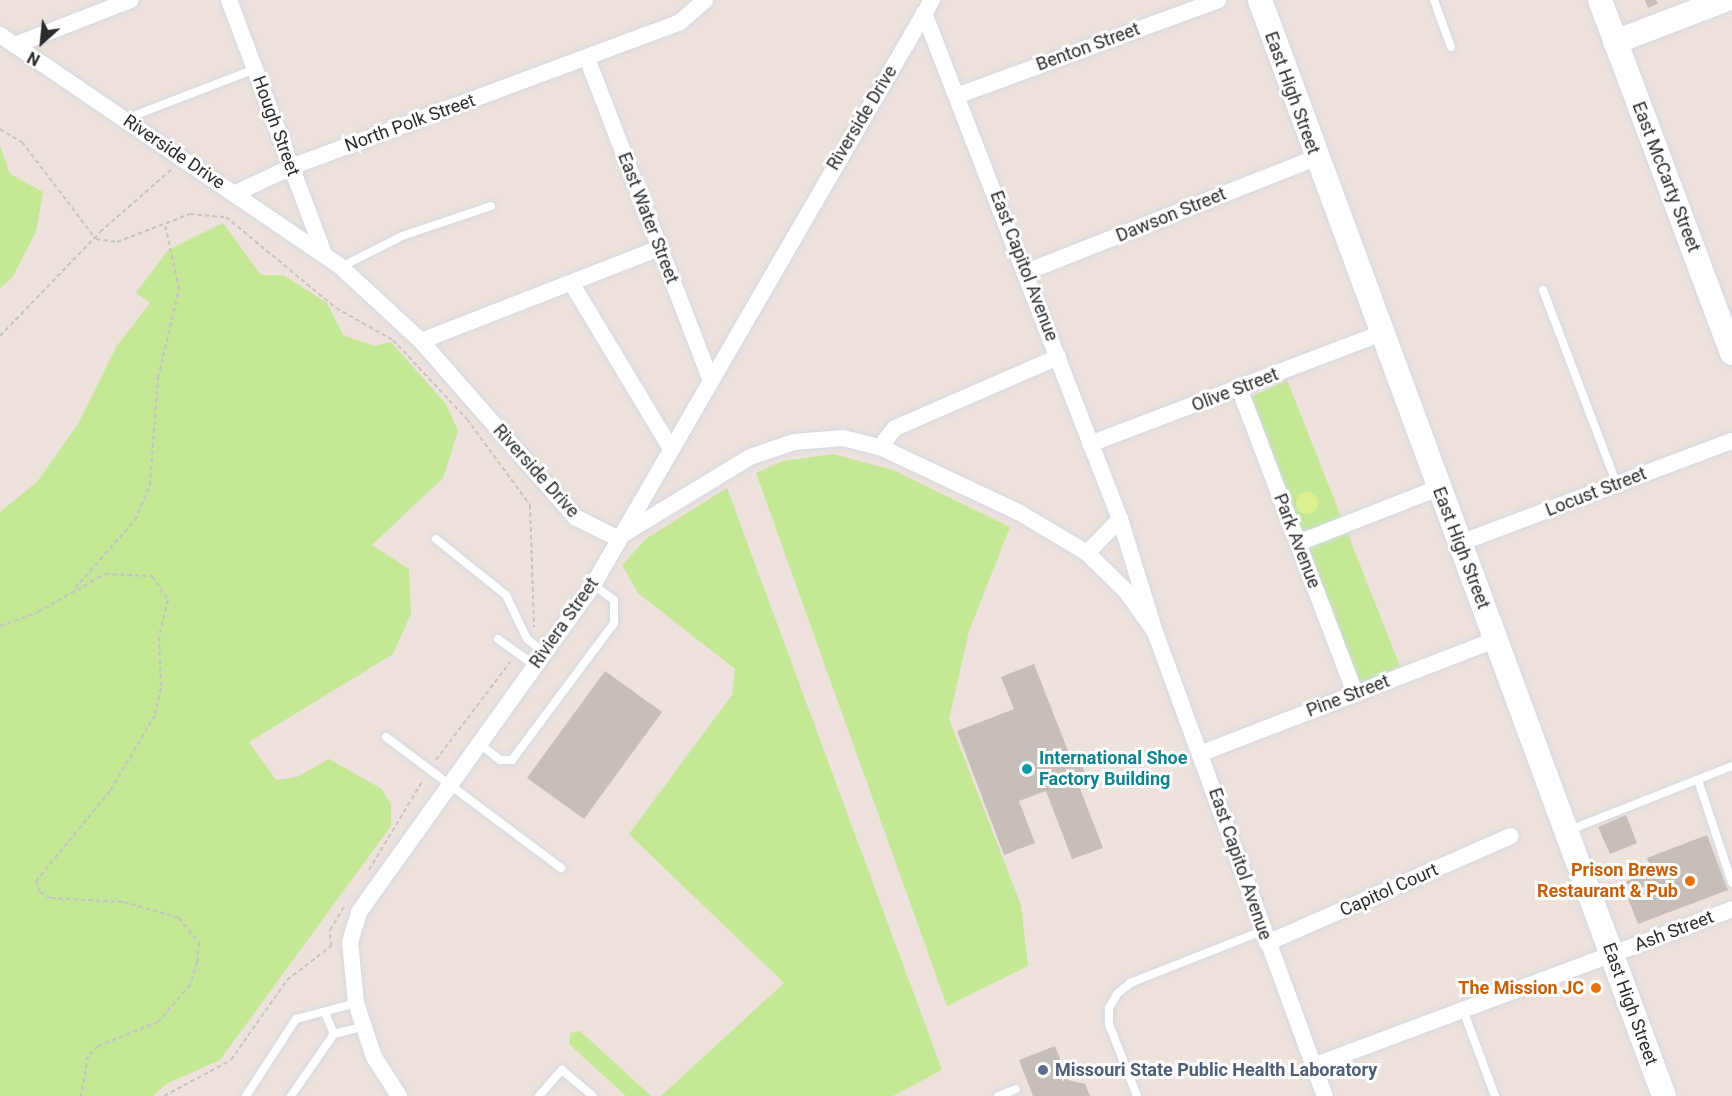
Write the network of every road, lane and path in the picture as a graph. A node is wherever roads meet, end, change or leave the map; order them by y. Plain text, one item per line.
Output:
1 (131, 0) edge
2 (229, 0) edge
3 (705, 0) edge
4 (1218, 0) edge
5 (1260, 0) edge
6 (1434, 0) edge
7 (1600, 0) edge
8 (1725, 0) edge
9 (928, 7) edge
10 (0, 35) edge
11 (1615, 42) junction
12 (15, 45) junction
13 (1451, 47) dead end
14 (586, 58) junction
15 (255, 69) junction
16 (958, 95) junction
17 (125, 119) junction
18 (0, 129) edge
19 (1316, 158) junction
20 (186, 159) junction
21 (291, 167) junction
22 (236, 193) junction
23 (491, 206) dead end
24 (165, 224) junction
25 (94, 238) junction
26 (659, 248) junction
27 (323, 252) junction
28 (341, 267) junction
29 (1026, 272) junction
30 (572, 284) junction
31 (1543, 290) dead end
32 (1380, 334) junction
33 (0, 336) edge
34 (421, 341) junction
35 (1732, 353) edge
36 (1058, 357) junction
37 (710, 379) junction
38 (1239, 388) junction
39 (1732, 441) edge
40 (1090, 444) junction
41 (670, 447) junction
42 (880, 447) junction
43 (1617, 485) junction
44 (1438, 488) junction
45 (1120, 519) junction
46 (617, 538) junction
47 (436, 539) dead end
48 (1298, 543) junction
49 (1460, 543) junction
50 (1087, 553) junction
51 (593, 585) junction
52 (73, 590) junction
53 (0, 626) edge
54 (1155, 632) junction
55 (498, 639) dead end
56 (526, 639) junction
57 (1495, 640) junction
58 (518, 653) junction
59 (539, 658) junction
60 (1355, 694) junction
61 (386, 737) dead end
62 (480, 744) junction
63 (1202, 753) junction
64 (1732, 766) edge
65 (429, 771) junction
66 (1698, 780) junction
67 (449, 786) junction
68 (1567, 832) junction
69 (1511, 836) dead end
70 (561, 868) dead end
71 (364, 876) dead end
72 (1732, 883) edge
73 (345, 905) dead end
74 (1732, 909) edge
75 (1265, 937) junction
76 (1612, 954) junction
77 (356, 1003) junction
78 (1463, 1010) junction
79 (325, 1013) junction
80 (363, 1027) junction
81 (334, 1034) junction
82 (1313, 1066) junction
83 (1016, 1089) dead end
84 (81, 1096) edge
85 (165, 1096) edge
86 (246, 1096) edge
87 (291, 1096) edge
88 (399, 1096) edge
89 (539, 1096) edge
90 (593, 1096) edge
91 (998, 1096) edge
92 (1137, 1096) edge
93 (1325, 1096) edge
94 (1496, 1096) edge
95 (1664, 1096) edge

1 - 12 street
2 - 15 street, Hough Street
3 - 14 street, North Polk Street
4 - 16 street, Benton Street
5 - 19 main road, East High Street
6 - 13 lane
7 - 11 main road, East McCarty Street
8 - 11 main road
9 - 16 street, East Capitol Avenue
9 - 37 street, Riverside Drive
10 - 12 street, Riverside Drive
11 - 35 main road, East McCarty Street
12 - 17 street, Riverside Drive
14 - 21 street, North Polk Street
14 - 26 street, East Water Street
15 - 17 lane
15 - 21 street, Hough Street
16 - 29 street, East Capitol Avenue
17 - 20 street, Riverside Drive
18 - 25 path
19 - 29 street, Dawson Street
19 - 32 main road, East High Street
20 - 22 street, Riverside Drive
20 - 25 path
21 - 22 street, North Polk Street
21 - 27 street, Hough Street
22 - 27 street, Riverside Drive
23 - 28 lane
24 - 25 path
24 - 52 path
24 - 56 path
25 - 33 path
26 - 30 street
26 - 37 street, East Water Street
27 - 28 street, Riverside Drive
28 - 34 street, Riverside Drive
29 - 36 street, East Capitol Avenue
30 - 34 street
30 - 41 street
31 - 43 lane
32 - 38 street, Olive Street
32 - 44 main road, East High Street
34 - 46 street, Riverside Drive
36 - 40 street, East Capitol Avenue
36 - 42 street
37 - 41 street, Riverside Drive
38 - 40 street, Olive Street
38 - 48 street, Park Avenue
39 - 43 street, Locust Street
40 - 45 street, East Capitol Avenue
41 - 46 street, Riverside Drive
42 - 46 street
42 - 50 street
43 - 49 street, Locust Street
44 - 48 street
44 - 49 main road, East High Street
45 - 50 street
45 - 54 street, East Capitol Avenue
46 - 51 street, Riviera Street
47 - 56 lane
48 - 60 street, Park Avenue
49 - 57 main road, East High Street
50 - 54 street, East Capitol Avenue
51 - 59 street, Riviera Street
51 - 62 lane
52 - 53 path
52 - 84 path
54 - 63 street, East Capitol Avenue
55 - 58 lane
56 - 59 lane
57 - 60 street, Pine Street
57 - 68 main road, East High Street
58 - 59 lane
58 - 65 path
59 - 62 street, Riviera Street
60 - 63 street, Pine Street
61 - 65 lane
62 - 67 street, Riviera Street
63 - 75 street, East Capitol Avenue
64 - 66 lane
65 - 67 lane
65 - 71 path
66 - 68 lane
66 - 72 lane
67 - 70 lane
67 - 77 street, Riviera Street
68 - 76 main road, East High Street
69 - 75 street, Capitol Court
73 - 85 path
74 - 76 street, Ash Street
75 - 82 street, East Capitol Avenue
75 - 92 lane
76 - 78 street, Ash Street
76 - 95 main road, East High Street
77 - 79 lane
77 - 80 street, Riviera Street
78 - 82 street, Ash Street
78 - 94 lane
79 - 81 lane
79 - 86 lane
80 - 81 lane
80 - 88 street, Riviera Street
81 - 87 lane
82 - 93 street, East Capitol Avenue
83 - 91 lane
89 - 90 lane

